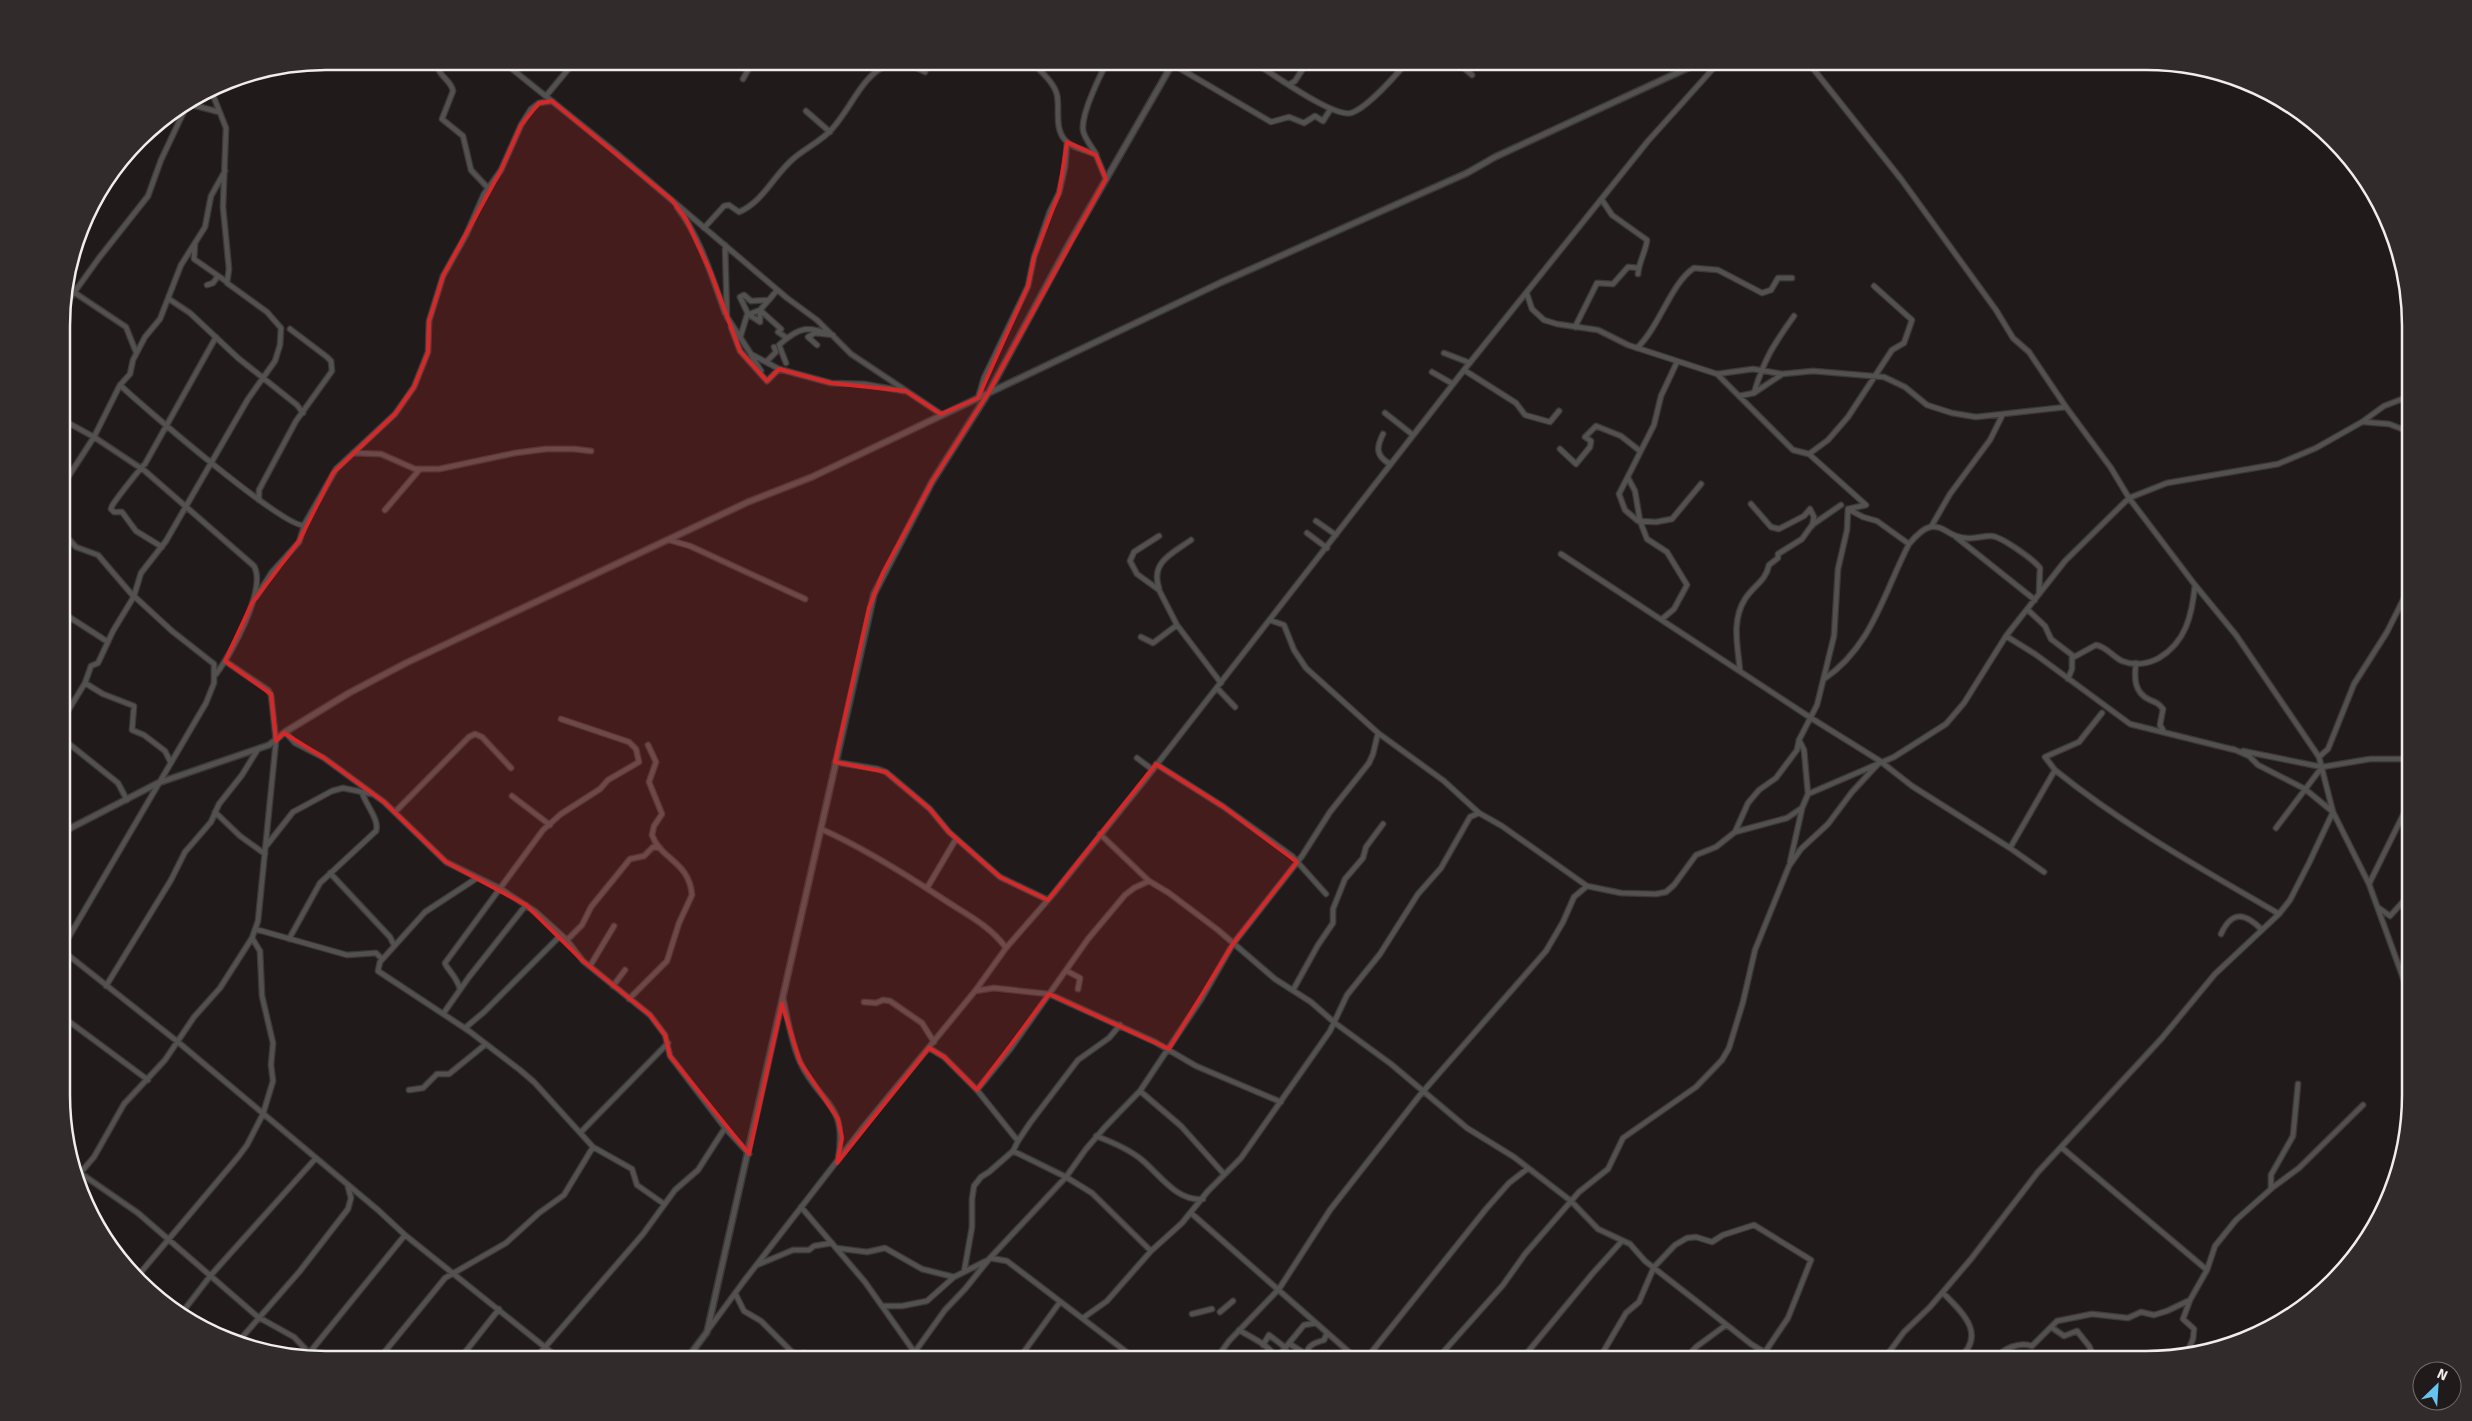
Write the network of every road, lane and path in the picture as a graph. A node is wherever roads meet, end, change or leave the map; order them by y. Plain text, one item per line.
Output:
1 (439, 70) edge
2 (513, 70) edge
3 (568, 70) edge
4 (748, 70) edge
5 (876, 70) edge
6 (921, 70) edge
7 (1040, 70) edge
8 (1103, 70) edge
9 (1168, 70) edge
10 (1186, 70) edge
11 (1267, 70) edge
12 (1302, 70) edge
13 (1400, 70) edge
14 (1466, 70) edge
15 (1684, 70) edge
16 (1712, 70) edge
17 (1814, 70) edge
18 (924, 72) dead end
19 (1472, 75) dead end
20 (743, 79) dead end
21 (1290, 84) junction
22 (213, 96) edge
23 (546, 96) junction
24 (552, 101) junction
25 (195, 106) edge
26 (1330, 110) junction
27 (806, 111) dead end
28 (219, 112) junction
29 (183, 113) edge
30 (830, 132) junction
31 (1067, 142) junction
32 (1096, 155) junction
33 (225, 170) junction
34 (1106, 179) junction
35 (488, 188) junction
36 (672, 200) junction
37 (1602, 200) junction
38 (704, 228) junction
39 (195, 241) junction
40 (725, 245) junction
41 (218, 276) junction
42 (1792, 278) dead end
43 (227, 282) junction
44 (207, 285) dead end
45 (1874, 286) dead end
46 (73, 288) edge
47 (777, 290) junction
48 (76, 292) junction
49 (1527, 294) junction
50 (72, 298) edge
51 (169, 299) junction
52 (769, 300) junction
53 (760, 310) junction
54 (749, 315) junction
55 (1794, 316) dead end
56 (727, 317) junction
57 (1575, 327) junction
58 (290, 329) dead end
59 (832, 335) junction
60 (216, 337) junction
61 (740, 338) junction
62 (787, 338) junction
63 (817, 345) dead end
64 (774, 347) dead end
65 (1637, 348) junction
66 (136, 353) junction
67 (1444, 353) dead end
68 (751, 354) junction
69 (766, 362) junction
70 (1678, 362) junction
71 (786, 363) dead end
72 (1470, 363) junction
73 (779, 369) junction
74 (1464, 370) junction
75 (1761, 370) junction
76 (1432, 372) dead end
77 (1717, 374) junction
78 (1782, 374) junction
79 (1874, 376) junction
80 (264, 378) junction
81 (767, 381) junction
82 (1453, 384) junction
83 (120, 385) junction
84 (906, 391) junction
85 (989, 392) junction
86 (1754, 393) junction
87 (1739, 396) junction
88 (978, 398) junction
89 (2402, 399) edge
90 (2066, 407) junction
91 (1559, 411) dead end
92 (302, 413) junction
93 (941, 414) junction
94 (1385, 414) dead end
95 (2002, 416) junction
96 (2362, 422) junction
97 (70, 423) edge
98 (166, 425) junction
99 (2402, 428) edge
100 (1383, 434) dead end
101 (1413, 435) junction
102 (94, 437) junction
103 (1560, 449) dead end
104 (591, 451) dead end
105 (1640, 451) junction
106 (353, 454) junction
107 (1809, 454) junction
108 (213, 462) junction
109 (1390, 464) junction
110 (140, 467) junction
111 (420, 469) junction
112 (70, 475) edge
113 (1628, 478) junction
114 (1700, 484) dead end
115 (2129, 498) junction
116 (259, 500) junction
117 (1751, 504) dead end
118 (186, 505) junction
119 (1841, 505) dead end
120 (1848, 508) junction
121 (385, 510) dead end
122 (1316, 521) dead end
123 (1640, 521) junction
124 (306, 522) junction
125 (1812, 526) junction
126 (1930, 527) junction
127 (1307, 533) dead end
128 (1336, 535) junction
129 (1954, 535) junction
130 (1159, 536) dead end
131 (70, 540) edge
132 (669, 540) junction
133 (1191, 540) dead end
134 (1909, 544) junction
135 (162, 547) junction
136 (1327, 548) junction
137 (1561, 554) dead end
138 (2195, 585) junction
139 (1159, 590) junction
140 (2039, 595) junction
141 (134, 597) junction
142 (806, 599) dead end
143 (2035, 600) junction
144 (2402, 602) edge
145 (252, 603) junction
146 (2028, 610) junction
147 (70, 617) edge
148 (1662, 619) junction
149 (1270, 620) junction
150 (1177, 625) junction
151 (2006, 636) junction
152 (1141, 637) dead end
153 (108, 642) junction
154 (2074, 657) junction
155 (226, 661) junction
156 (2136, 663) junction
157 (1740, 672) junction
158 (215, 675) junction
159 (1824, 679) junction
160 (2068, 679) junction
161 (85, 683) junction
162 (1221, 683) junction
163 (1217, 688) junction
164 (1235, 707) dead end
165 (70, 709) edge
166 (2102, 713) dead end
167 (1811, 718) junction
168 (561, 720) dead end
169 (2163, 730) junction
170 (285, 732) junction
171 (1378, 733) junction
172 (1799, 740) junction
173 (276, 741) junction
174 (70, 744) edge
175 (648, 745) dead end
176 (258, 749) junction
177 (2233, 749) junction
178 (2318, 757) junction
179 (1137, 758) dead end
180 (2402, 759) edge
181 (1880, 761) junction
182 (835, 762) junction
183 (171, 763) junction
184 (1156, 764) junction
185 (2322, 767) junction
186 (511, 768) dead end
187 (1153, 770) junction
188 (2054, 770) junction
189 (158, 783) junction
190 (2305, 789) junction
191 (362, 792) junction
192 (373, 794) junction
193 (1808, 794) junction
194 (512, 796) dead end
195 (127, 800) junction
196 (1802, 808) junction
197 (215, 812) junction
198 (395, 812) junction
199 (1479, 812) junction
200 (2333, 812) junction
201 (2402, 817) edge
202 (1383, 824) dead end
203 (550, 825) junction
204 (821, 828) junction
205 (2276, 828) dead end
206 (70, 829) edge
207 (1734, 832) junction
208 (1100, 834) junction
209 (956, 839) junction
210 (266, 846) junction
211 (660, 848) junction
212 (2010, 848) junction
213 (266, 854) junction
214 (1297, 862) junction
215 (1789, 866) junction
216 (2044, 872) dead end
217 (330, 873) junction
218 (477, 878) junction
219 (1149, 881) junction
220 (2369, 884) junction
221 (1586, 886) junction
222 (927, 888) junction
223 (501, 889) junction
224 (1326, 894) dead end
225 (1048, 900) junction
226 (2402, 903) edge
227 (526, 905) junction
228 (2378, 907) junction
229 (2279, 914) junction
230 (614, 926) dead end
231 (255, 929) junction
232 (2262, 930) junction
233 (2221, 934) dead end
234 (561, 935) junction
235 (70, 938) edge
236 (252, 938) junction
237 (289, 939) junction
238 (567, 940) junction
239 (1233, 944) junction
240 (394, 945) junction
241 (1006, 948) junction
242 (70, 954) edge
243 (382, 959) junction
244 (590, 966) junction
245 (625, 970) dead end
246 (1067, 971) junction
247 (2402, 974) edge
248 (106, 986) junction
249 (614, 986) junction
250 (460, 989) junction
251 (1078, 989) dead end
252 (1294, 990) junction
253 (975, 991) junction
254 (1049, 994) junction
255 (783, 998) junction
256 (629, 999) junction
257 (864, 1002) dead end
258 (442, 1014) junction
259 (70, 1022) edge
260 (1334, 1023) junction
261 (1120, 1025) junction
262 (465, 1028) junction
263 (178, 1042) junction
264 (934, 1042) junction
265 (668, 1043) junction
266 (486, 1044) junction
267 (929, 1048) junction
268 (1169, 1049) junction
269 (148, 1080) junction
270 (2298, 1084) dead end
271 (409, 1090) dead end
272 (977, 1090) junction
273 (1140, 1091) junction
274 (1423, 1092) junction
275 (1281, 1102) junction
276 (2363, 1105) dead end
277 (263, 1114) junction
278 (725, 1128) junction
279 (582, 1132) junction
280 (1096, 1136) junction
281 (1018, 1142) junction
282 (593, 1147) junction
283 (2061, 1147) junction
284 (1013, 1151) junction
285 (749, 1154) junction
286 (316, 1158) junction
287 (837, 1163) junction
288 (1527, 1169) junction
289 (82, 1171) edge
290 (1224, 1174) junction
291 (84, 1177) edge
292 (1066, 1177) junction
293 (348, 1186) junction
294 (2271, 1189) junction
295 (1203, 1198) junction
296 (1571, 1201) junction
297 (664, 1204) junction
298 (801, 1207) junction
299 (1191, 1213) junction
300 (405, 1235) junction
301 (168, 1238) junction
302 (1622, 1240) junction
303 (832, 1243) junction
304 (836, 1248) junction
305 (1151, 1251) junction
306 (989, 1259) junction
307 (755, 1266) junction
308 (1654, 1267) junction
309 (2207, 1270) junction
310 (141, 1272) edge
311 (964, 1272) junction
312 (453, 1273) junction
313 (210, 1275) junction
314 (954, 1277) junction
315 (1279, 1289) junction
316 (1943, 1292) junction
317 (734, 1293) junction
318 (1233, 1300) dead end
319 (2190, 1300) junction
320 (1060, 1302) junction
321 (884, 1306) junction
322 (185, 1309) edge
323 (499, 1309) junction
324 (1212, 1309) dead end
325 (1220, 1312) dead end
326 (1192, 1314) dead end
327 (258, 1317) junction
328 (1082, 1318) junction
329 (1316, 1323) junction
330 (1726, 1324) junction
331 (2051, 1327) junction
332 (1239, 1330) junction
333 (707, 1332) junction
334 (1326, 1334) junction
335 (242, 1336) edge
336 (1263, 1345) junction
337 (1288, 1346) junction
338 (2189, 1347) edge
339 (546, 1348) junction
340 (303, 1350) edge
341 (311, 1350) edge
342 (385, 1351) edge
343 (466, 1351) edge
344 (543, 1351) edge
345 (550, 1351) edge
346 (693, 1351) edge
347 (791, 1351) edge
348 (915, 1351) edge
349 (917, 1351) edge
350 (1025, 1351) edge
351 (1125, 1351) edge
352 (1223, 1351) edge
353 (1270, 1351) edge
354 (1284, 1351) edge
355 (1299, 1351) edge
356 (1308, 1351) edge
357 (1346, 1351) edge
358 (1372, 1351) edge
359 (1444, 1351) edge
360 (1529, 1351) edge
361 (1604, 1351) edge
362 (1692, 1351) edge
363 (1764, 1351) edge
364 (1766, 1351) edge
365 (1890, 1351) edge
366 (1965, 1351) edge
367 (2003, 1351) edge
368 (2091, 1351) edge

1 - 35 street
2 - 23 street
3 - 23 street
4 - 20 street
5 - 30 street
6 - 18 street
7 - 31 street
8 - 32 street
9 - 34 street
10 - 26 street
11 - 21 street
12 - 21 street
13 - 26 street
14 - 19 street
15 - 85 street
16 - 37 street
17 - 90 street
21 - 26 street
22 - 28 street
23 - 24 street
24 - 35 street
24 - 36 street
25 - 28 street
27 - 30 street
28 - 33 street
29 - 48 street
30 - 38 street
31 - 32 street
31 - 88 street
32 - 34 street
33 - 39 street
33 - 43 street
34 - 85 street
35 - 106 street
36 - 38 street
36 - 56 street
37 - 49 street
37 - 57 street
38 - 40 street
39 - 41 street
39 - 51 street
40 - 47 street
40 - 56 street
41 - 43 street
41 - 44 street
42 - 65 street
43 - 80 street
45 - 79 street
46 - 48 street
47 - 52 street
47 - 59 street
48 - 50 street
48 - 66 street
49 - 57 street
49 - 72 street
51 - 60 street
51 - 66 street
52 - 53 street
52 - 54 street
53 - 54 street
53 - 54 street
53 - 62 street
54 - 61 street
55 - 75 street
56 - 61 street
56 - 81 street
57 - 65 street
58 - 92 street
59 - 62 street
59 - 63 street
59 - 84 street
60 - 80 street
60 - 98 street
61 - 68 street
62 - 71 street
64 - 69 street
65 - 70 street
66 - 83 street
67 - 72 street
68 - 69 street
68 - 81 street
69 - 73 street
70 - 77 street
70 - 105 street
72 - 74 street
73 - 81 street
73 - 84 street
74 - 82 street
74 - 91 street
75 - 77 street
75 - 78 street
75 - 86 street
76 - 82 street
77 - 87 street
78 - 79 street
78 - 86 street
79 - 95 street
79 - 107 street
80 - 92 street
80 - 108 street
82 - 101 street
83 - 98 street
83 - 102 street
84 - 93 street
85 - 88 street
85 - 182 street
86 - 87 street
87 - 107 street
88 - 93 street
89 - 96 street
90 - 95 street
90 - 115 street
92 - 116 street
93 - 132 street
94 - 101 street
95 - 126 street
96 - 99 street
96 - 115 street
97 - 102 street
98 - 108 street
98 - 110 street
100 - 109 street
101 - 109 street
102 - 110 street
102 - 112 street
103 - 105 street
104 - 111 street
105 - 113 street
106 - 111 street
106 - 124 street
107 - 120 street
108 - 116 street
108 - 118 street
109 - 128 street
110 - 118 street
110 - 135 street
111 - 121 street
113 - 123 street
113 - 123 street
114 - 123 street
115 - 138 street
115 - 140 street
116 - 124 street
117 - 125 street
118 - 135 street
118 - 145 street
119 - 125 street
120 - 134 street
120 - 159 street
122 - 128 street
123 - 148 street
124 - 145 street
125 - 157 street
126 - 129 street
126 - 134 street
127 - 136 street
128 - 136 street
129 - 140 street
129 - 143 street
130 - 139 street
131 - 141 street
132 - 142 street
132 - 170 street
133 - 139 street
134 - 159 street
135 - 141 street
136 - 149 street
137 - 148 street
138 - 156 street
138 - 178 street
139 - 150 street
140 - 143 street
141 - 153 street
141 - 158 street
143 - 146 street
144 - 178 street
145 - 155 street
146 - 151 street
146 - 154 street
147 - 153 street
148 - 157 street
149 - 162 street
149 - 171 street
150 - 152 street
150 - 162 street
151 - 160 street
151 - 181 street
153 - 161 street
154 - 156 street
154 - 160 street
155 - 158 street
155 - 173 street
156 - 169 street
157 - 167 street
158 - 183 street
159 - 167 street
160 - 169 street
161 - 165 street
161 - 183 street
162 - 163 street
163 - 164 street
163 - 184 street
166 - 188 street
167 - 172 street
167 - 181 street
168 - 203 street
169 - 177 street
170 - 173 street
170 - 192 street
171 - 199 street
171 - 214 street
172 - 193 street
172 - 207 street
173 - 176 street
173 - 210 street
174 - 195 street
175 - 211 street
176 - 189 street
176 - 197 street
177 - 185 street
177 - 190 street
178 - 185 street
179 - 187 street
180 - 185 street
181 - 193 street
181 - 212 street
181 - 215 street
182 - 204 street
182 - 209 street
183 - 189 street
184 - 187 street
184 - 214 street
185 - 190 street
185 - 200 street
186 - 198 street
187 - 208 street
188 - 212 street
188 - 229 street
189 - 195 street
189 - 235 street
190 - 200 street
190 - 205 street
191 - 192 street
191 - 210 street
191 - 217 street
192 - 198 street
193 - 196 street
194 - 203 street
195 - 206 street
196 - 207 street
196 - 215 street
197 - 213 street
197 - 248 street
198 - 218 street
199 - 221 street
199 - 260 street
200 - 220 street
200 - 229 street
201 - 220 street
202 - 252 street
203 - 223 street
204 - 222 street
204 - 255 street
207 - 221 street
208 - 219 street
208 - 225 street
209 - 222 street
209 - 225 street
210 - 213 street
211 - 238 street
211 - 256 street
212 - 216 street
213 - 231 street
214 - 224 street
214 - 239 street
215 - 296 street
217 - 237 street
217 - 240 street
218 - 223 street
218 - 240 street
219 - 239 street
219 - 246 street
220 - 228 street
221 - 274 street
222 - 241 street
223 - 227 street
223 - 250 street
225 - 241 street
226 - 228 street
227 - 234 street
227 - 250 street
228 - 247 street
229 - 232 street
230 - 244 street
231 - 236 street
231 - 237 street
232 - 233 street
232 - 283 street
234 - 238 street
234 - 262 street
236 - 263 street
236 - 277 street
237 - 243 street
238 - 244 street
239 - 252 street
239 - 268 street
240 - 243 street
241 - 253 street
242 - 248 street
243 - 258 street
244 - 249 street
245 - 249 street
246 - 251 street
246 - 254 street
248 - 263 street
249 - 256 street
250 - 258 street
252 - 260 street
253 - 254 street
253 - 264 street
254 - 261 street
254 - 272 street
255 - 285 street
255 - 287 street
256 - 265 street
257 - 264 street
258 - 262 street
259 - 269 street
260 - 274 street
260 - 275 street
261 - 268 street
261 - 281 street
262 - 266 street
263 - 269 street
263 - 277 street
264 - 267 street
265 - 278 street
265 - 279 street
266 - 271 street
266 - 279 street
267 - 272 street
267 - 287 street
268 - 273 street
268 - 275 street
269 - 289 street
270 - 294 street
272 - 281 street
273 - 280 street
273 - 290 street
274 - 288 street
274 - 315 street
275 - 290 street
276 - 294 street
277 - 286 street
277 - 301 street
278 - 285 street
278 - 297 street
279 - 282 street
280 - 292 street
280 - 295 street
281 - 284 street
282 - 297 street
282 - 312 street
283 - 309 street
283 - 316 street
284 - 292 street
284 - 311 street
285 - 333 street
286 - 293 street
286 - 313 street
287 - 298 street
288 - 296 street
288 - 358 street
290 - 295 street
291 - 301 street
292 - 305 street
292 - 306 street
293 - 300 street
293 - 327 street
294 - 309 street
295 - 299 street
296 - 302 street
296 - 359 street
297 - 339 street
298 - 303 street
298 - 307 street
299 - 305 street
299 - 315 street
300 - 312 street
300 - 341 street
301 - 310 street
301 - 313 street
302 - 308 street
302 - 360 street
303 - 304 street
303 - 307 street
304 - 314 street
304 - 321 street
305 - 328 street
306 - 311 street
306 - 320 street
306 - 349 street
307 - 317 street
308 - 330 street
308 - 361 street
308 - 364 street
309 - 319 street
311 - 314 street
312 - 323 street
312 - 342 street
313 - 322 street
313 - 327 street
314 - 321 street
315 - 329 street
315 - 332 street
316 - 365 street
316 - 366 street
317 - 333 street
317 - 347 street
318 - 325 street
319 - 331 street
319 - 338 street
320 - 328 street
320 - 350 street
321 - 348 street
323 - 339 street
323 - 343 street
324 - 326 street
327 - 335 street
327 - 340 street
328 - 351 street
329 - 334 street
329 - 337 street
330 - 362 street
330 - 363 street
331 - 367 street
331 - 368 street
332 - 336 street
332 - 352 street
333 - 346 street
334 - 356 street
334 - 357 street
336 - 337 street
336 - 353 street
337 - 354 street
337 - 355 street
339 - 344 street
339 - 345 street

